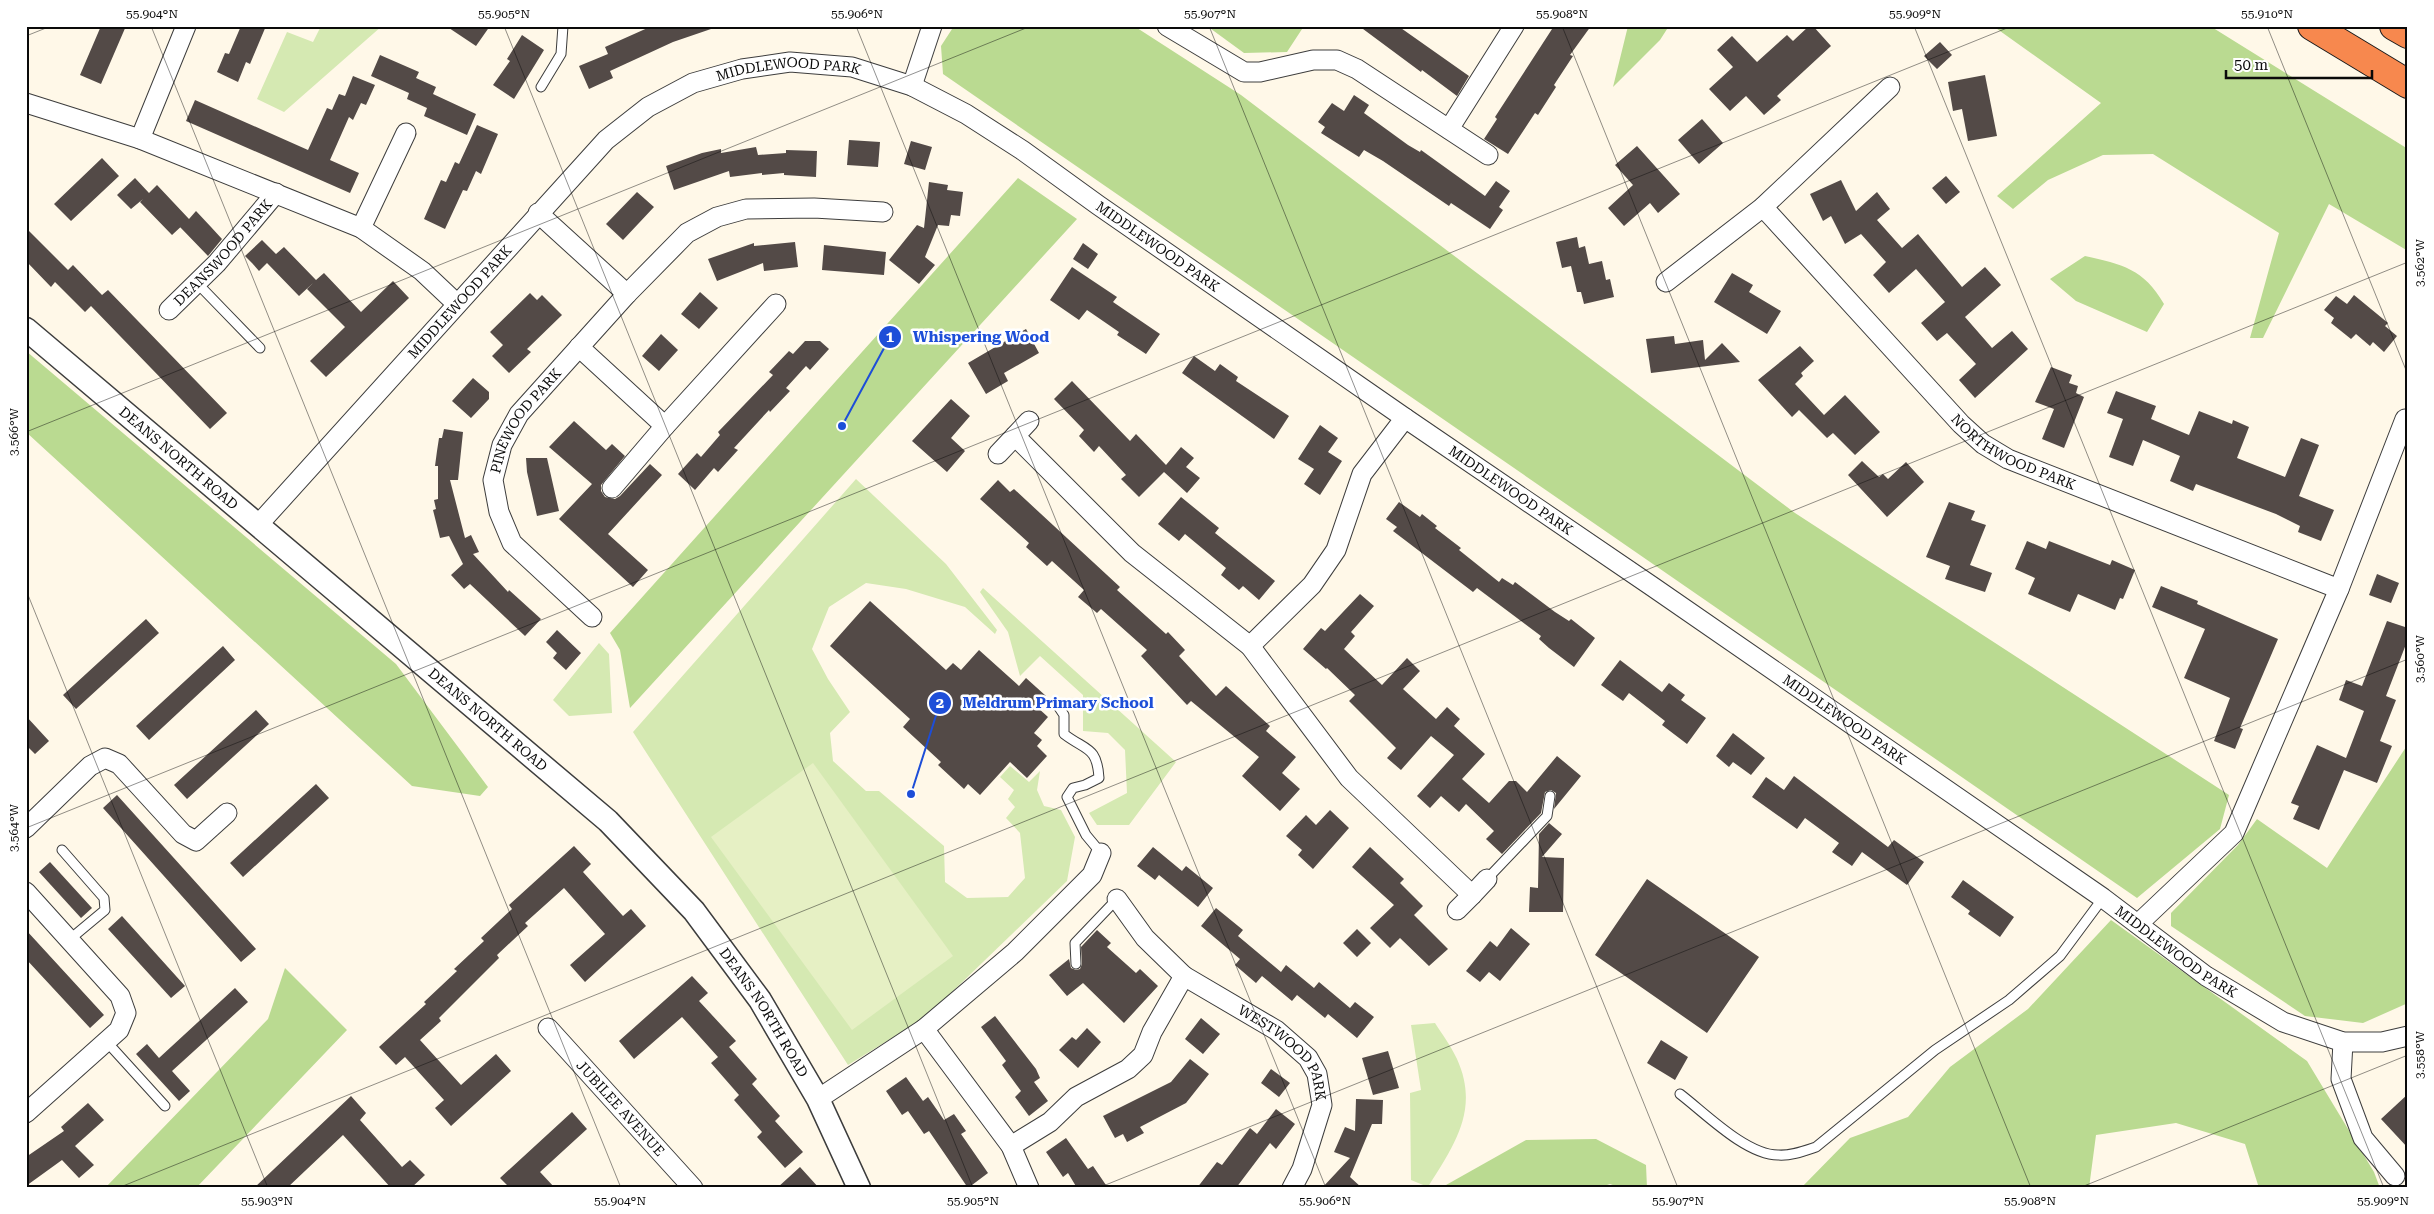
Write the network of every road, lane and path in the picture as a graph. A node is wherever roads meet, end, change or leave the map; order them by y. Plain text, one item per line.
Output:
1 (186, 26) edge
2 (563, 26) edge
3 (932, 26) edge
4 (1167, 26) edge
5 (1514, 26) edge
6 (2312, 26) edge
7 (2394, 26) edge
8 (2408, 34) edge
9 (2408, 84) edge
10 (912, 86) junction
11 (541, 87) dead end
12 (1890, 87) dead end
13 (26, 104) edge
14 (1449, 129) junction
15 (406, 134) dead end
16 (140, 140) junction
17 (1488, 155) dead end
18 (276, 193) junction
19 (1763, 207) junction
20 (883, 212) dead end
21 (538, 213) junction
22 (361, 228) junction
23 (1666, 282) dead end
24 (197, 283) junction
25 (627, 294) junction
26 (457, 304) junction
27 (776, 304) dead end
28 (169, 310) dead end
29 (26, 329) edge
30 (579, 347) junction
31 (260, 348) dead end
32 (1405, 418) junction
33 (2405, 419) dead end
34 (1029, 420) dead end
35 (665, 426) junction
36 (1015, 436) junction
37 (998, 454) dead end
38 (612, 488) dead end
39 (258, 524) junction
40 (2339, 589) junction
41 (592, 617) dead end
42 (1250, 646) junction
43 (1056, 703) dead end
44 (1550, 796) dead end
45 (228, 813) dead end
46 (26, 828) edge
47 (62, 850) dead end
48 (1101, 853) joint
49 (1487, 879) joint
50 (26, 892) edge
51 (1472, 895) junction
52 (2103, 898) junction
53 (1117, 899) joint
54 (1457, 910) dead end
55 (2138, 924) junction
56 (69, 940) junction
57 (1076, 964) dead end
58 (1184, 976) junction
59 (548, 1028) dead end
60 (924, 1029) junction
61 (2408, 1036) edge
62 (106, 1041) junction
63 (2343, 1042) junction
64 (1680, 1094) dead end
65 (818, 1099) junction
66 (165, 1106) dead end
67 (26, 1113) edge
68 (1011, 1146) junction
69 (2395, 1176) dead end
70 (693, 1188) edge
71 (858, 1188) edge
72 (1029, 1188) edge
73 (1292, 1188) edge

1 - 16 street
2 - 11 lane
3 - 10 street
4 - 14 street
5 - 14 street
6 - 9 highway
7 - 8 highway
10 - 21 street, MIDDLEWOOD PARK
10 - 32 street, MIDDLEWOOD PARK
12 - 19 street
13 - 16 street, DEANSWOOD PARK
14 - 17 street
15 - 22 street
16 - 18 street, DEANSWOOD PARK
18 - 22 street, DEANSWOOD PARK
18 - 24 street, DEANSWOOD PARK
19 - 23 street
19 - 40 street, NORTHWOOD PARK
20 - 25 street, PINEWOOD PARK
21 - 25 street
21 - 26 street, MIDDLEWOOD PARK
22 - 26 street, DEANSWOOD PARK
24 - 28 street, DEANSWOOD PARK
24 - 31 lane
25 - 30 street, PINEWOOD PARK
26 - 39 street, MIDDLEWOOD PARK
27 - 35 street
29 - 39 street, DEANS NORTH ROAD
30 - 35 street
30 - 41 street, PINEWOOD PARK
32 - 42 street
32 - 52 street, MIDDLEWOOD PARK
33 - 40 street
34 - 36 street
35 - 38 street
36 - 37 street
36 - 42 street
39 - 65 street, DEANS NORTH ROAD
40 - 55 street
42 - 51 street
43 - 48 lane
44 - 49 lane
45 - 46 street
47 - 56 lane
48 - 60 street
49 - 51 street
50 - 56 street
51 - 54 street
52 - 55 street, MIDDLEWOOD PARK
52 - 64 lane
53 - 57 lane
53 - 58 street, WESTWOOD PARK
55 - 63 street, MIDDLEWOOD PARK
56 - 62 street
58 - 68 street
58 - 73 street, WESTWOOD PARK
59 - 70 street, JUBILEE AVENUE
60 - 65 street
60 - 68 street
61 - 63 street, MIDDLEWOOD PARK
62 - 66 lane
62 - 67 street
63 - 69 street
65 - 71 street, DEANS NORTH ROAD
68 - 72 street

